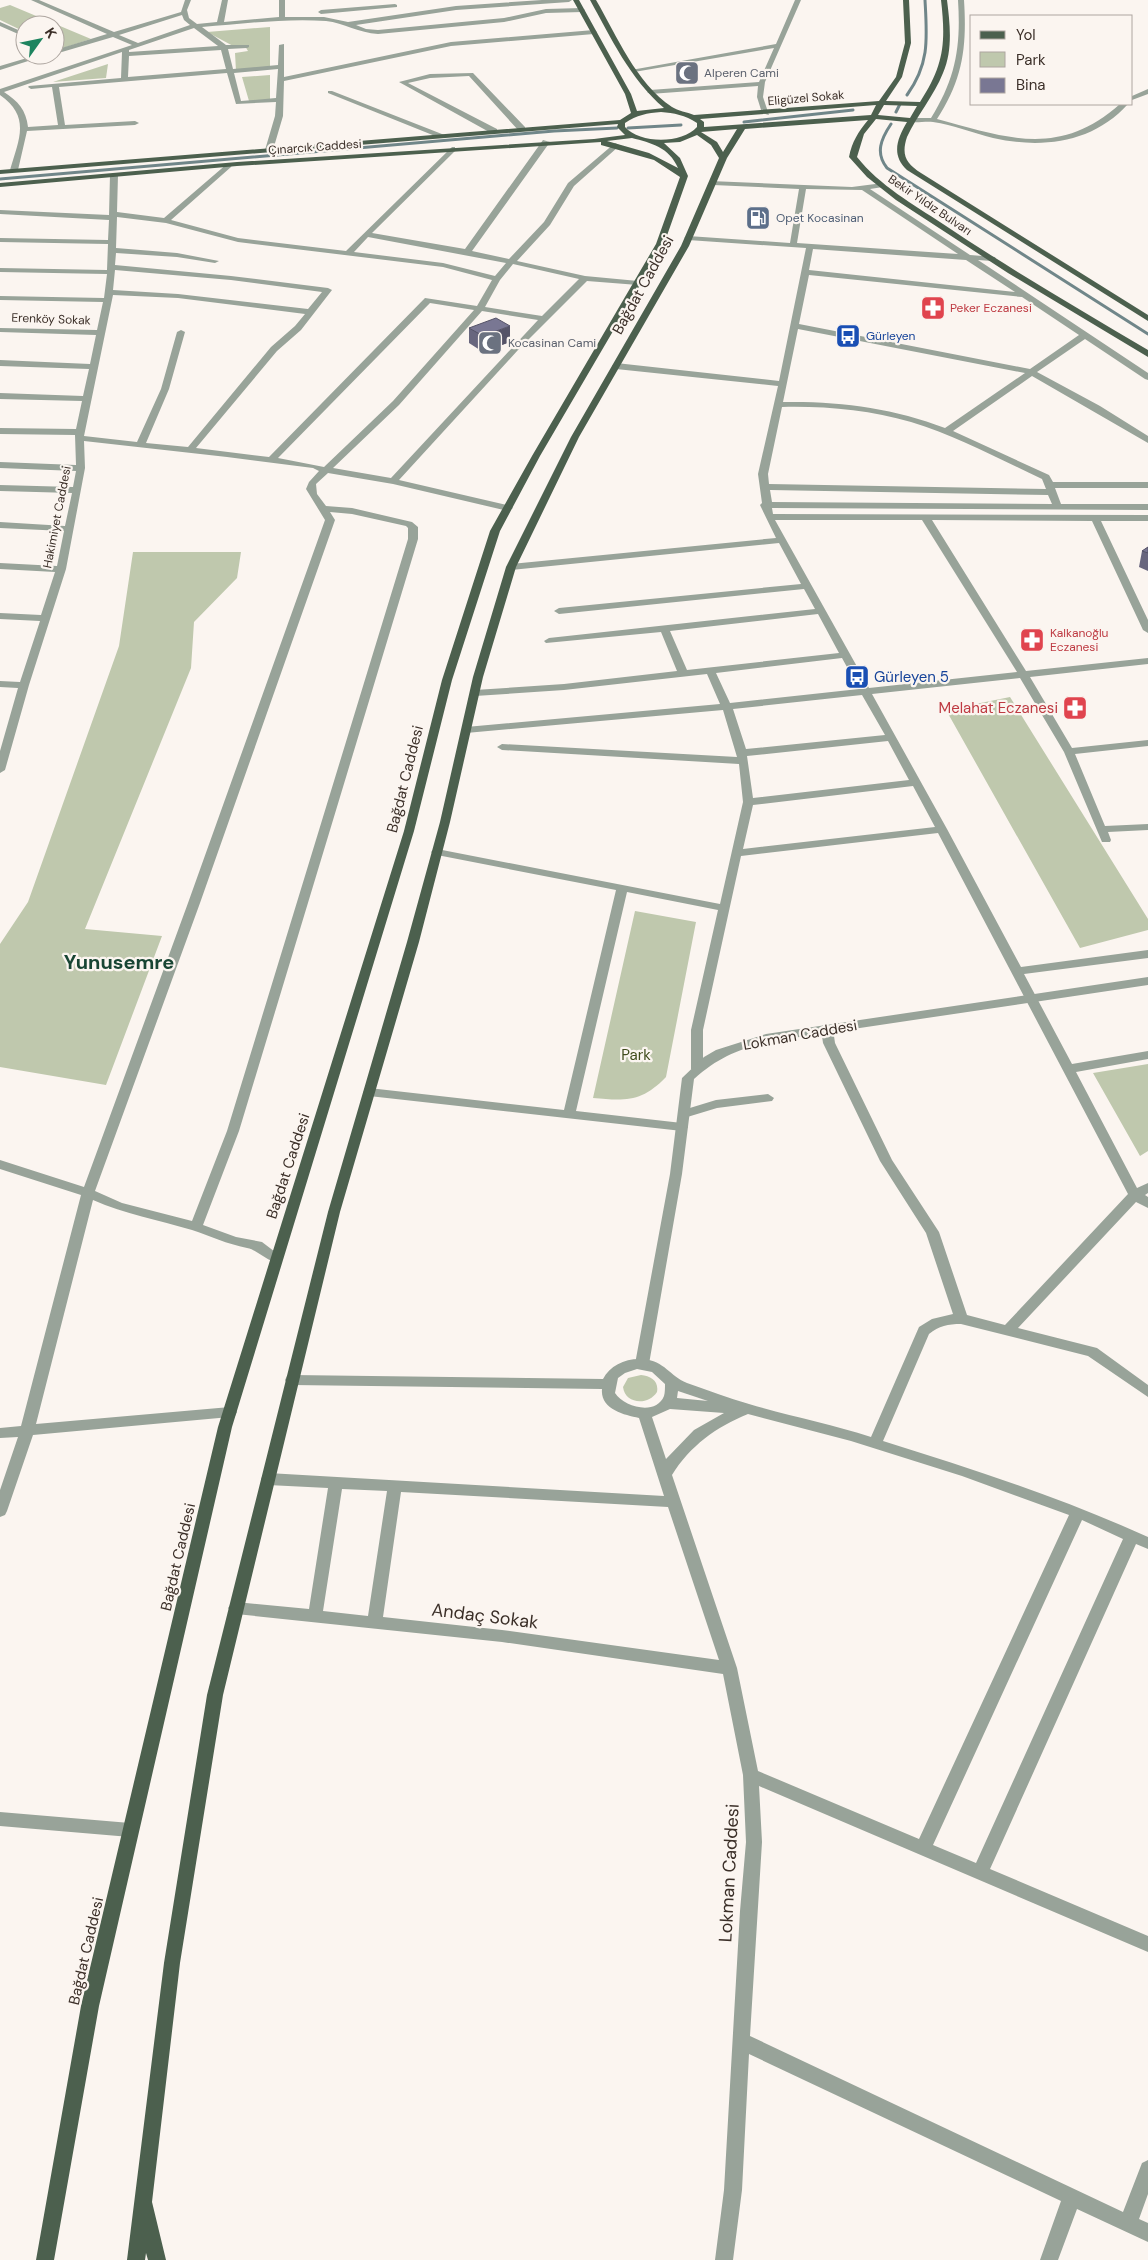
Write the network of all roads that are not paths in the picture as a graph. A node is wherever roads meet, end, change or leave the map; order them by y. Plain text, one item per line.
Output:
1 (34, 0) edge
2 (225, 0) edge
3 (282, 0) edge
4 (569, 0) edge
5 (576, 0) edge
6 (593, 0) edge
7 (798, 0) edge
8 (906, 0) edge
9 (944, 0) edge
10 (961, 0) edge
11 (185, 2) edge
12 (395, 6) dead end
13 (582, 10) junction
14 (184, 13) junction
15 (282, 17) junction
16 (0, 24) edge
17 (220, 24) junction
18 (348, 24) junction
19 (194, 26) junction
20 (15, 31) edge
21 (594, 32) junction
22 (113, 34) junction
23 (282, 45) dead end
24 (779, 45) junction
25 (138, 46) junction
26 (247, 46) dead end
27 (65, 47) edge
28 (224, 47) junction
29 (126, 52) junction
30 (76, 58) dead end
31 (84, 62) junction
32 (15, 64) edge
33 (281, 67) junction
34 (0, 68) edge
35 (634, 70) junction
36 (230, 71) junction
37 (48, 75) junction
38 (124, 79) junction
39 (280, 80) junction
40 (762, 84) junction
41 (55, 85) junction
42 (31, 86) junction
43 (1148, 91) edge
44 (330, 92) dead end
45 (650, 92) junction
46 (1, 94) edge
47 (1133, 98) edge
48 (280, 100) junction
49 (881, 103) junction
50 (921, 104) junction
51 (1123, 105) edge
52 (672, 111) junction
53 (766, 113) junction
54 (635, 114) junction
55 (694, 117) junction
56 (874, 117) junction
57 (831, 120) junction
58 (913, 120) junction
59 (933, 120) junction
60 (622, 122) junction
61 (135, 123) dead end
62 (62, 127) junction
63 (742, 127) junction
64 (24, 129) junction
65 (522, 129) junction
66 (494, 132) junction
67 (698, 132) junction
68 (861, 133) junction
69 (443, 136) junction
70 (632, 136) junction
71 (594, 141) junction
72 (654, 141) junction
73 (546, 142) junction
74 (615, 145) junction
75 (452, 149) junction
76 (268, 150) junction
77 (724, 158) junction
78 (228, 165) junction
79 (14, 170) junction
80 (0, 172) edge
81 (114, 175) junction
82 (684, 176) junction
83 (713, 183) junction
84 (0, 184) edge
85 (880, 185) junction
86 (804, 187) junction
87 (864, 188) junction
88 (0, 212) edge
89 (114, 216) junction
90 (166, 221) junction
91 (368, 235) junction
92 (688, 238) junction
93 (0, 240) edge
94 (793, 245) junction
95 (112, 246) junction
96 (810, 246) junction
97 (467, 252) junction
98 (348, 254) junction
99 (966, 256) junction
100 (992, 259) junction
101 (215, 261) dead end
102 (510, 262) junction
103 (112, 269) junction
104 (0, 270) edge
105 (805, 272) junction
106 (585, 278) junction
107 (497, 279) junction
108 (638, 283) junction
109 (1023, 295) junction
110 (109, 296) junction
111 (0, 298) edge
112 (480, 308) junction
113 (310, 312) junction
114 (545, 319) junction
115 (1148, 319) edge
116 (795, 326) junction
117 (0, 330) edge
118 (181, 332) dead end
119 (101, 333) junction
120 (1084, 335) junction
121 (1148, 354) edge
122 (0, 363) edge
123 (616, 366) junction
124 (94, 367) junction
125 (1031, 372) junction
126 (1148, 376) edge
127 (781, 384) junction
128 (0, 396) edge
129 (87, 398) junction
130 (777, 405) junction
131 (0, 431) edge
132 (946, 432) junction
133 (80, 435) junction
134 (1148, 440) edge
135 (140, 445) junction
136 (190, 450) junction
137 (271, 460) junction
138 (0, 465) edge
139 (81, 468) junction
140 (326, 470) junction
141 (393, 480) junction
142 (1148, 485) edge
143 (764, 487) junction
144 (0, 488) edge
145 (1050, 488) junction
146 (76, 490) junction
147 (766, 505) junction
148 (1057, 506) junction
149 (1148, 506) edge
150 (508, 508) junction
151 (325, 509) junction
152 (769, 517) junction
153 (925, 517) junction
154 (1095, 518) junction
155 (1148, 518) edge
156 (0, 525) edge
157 (69, 529) junction
158 (781, 540) junction
159 (0, 566) edge
160 (511, 567) junction
161 (61, 569) junction
162 (806, 586) junction
163 (559, 611) dead end
164 (820, 611) junction
165 (0, 616) edge
166 (45, 618) junction
167 (664, 628) junction
168 (1148, 630) edge
169 (549, 641) dead end
170 (845, 654) junction
171 (1148, 661) edge
172 (710, 670) junction
173 (683, 673) junction
174 (1023, 674) junction
175 (0, 684) edge
176 (24, 685) junction
177 (865, 690) junction
178 (475, 693) junction
179 (728, 706) junction
180 (466, 730) junction
181 (891, 738) junction
182 (1148, 742) edge
183 (502, 747) dead end
184 (1069, 752) junction
185 (743, 757) junction
186 (0, 770) edge
187 (916, 782) junction
188 (748, 802) junction
189 (1148, 827) edge
190 (942, 829) junction
191 (437, 852) junction
192 (737, 852) junction
193 (622, 888) junction
194 (724, 908) junction
195 (1148, 954) edge
196 (1018, 971) junction
197 (1148, 981) edge
198 (1032, 998) junction
199 (827, 1029) junction
200 (1148, 1056) edge
201 (697, 1069) junction
202 (1069, 1069) junction
203 (369, 1092) junction
204 (768, 1098) dead end
205 (684, 1114) junction
206 (569, 1115) junction
207 (682, 1127) junction
208 (0, 1164) edge
209 (1148, 1187) edge
210 (88, 1194) junction
211 (1135, 1195) junction
212 (1148, 1203) edge
213 (196, 1227) junction
214 (276, 1258) junction
215 (961, 1319) junction
216 (1008, 1331) junction
217 (642, 1364) junction
218 (292, 1380) junction
219 (672, 1382) junction
220 (608, 1384) junction
221 (1148, 1392) edge
222 (667, 1403) junction
223 (748, 1409) junction
224 (230, 1412) junction
225 (644, 1413) junction
226 (27, 1430) junction
227 (0, 1433) edge
228 (875, 1443) junction
229 (664, 1475) junction
230 (268, 1479) junction
231 (336, 1483) junction
232 (394, 1486) junction
233 (673, 1502) junction
234 (0, 1511) edge
235 (1078, 1512) junction
236 (1144, 1541) edge
237 (236, 1608) junction
238 (315, 1616) junction
239 (375, 1622) junction
240 (729, 1668) junction
241 (751, 1775) junction
242 (0, 1819) edge
243 (130, 1830) junction
244 (923, 1848) junction
245 (980, 1872) junction
246 (1148, 1944) edge
247 (741, 2041) junction
248 (1148, 2169) edge
249 (144, 2191) junction
250 (1072, 2196) junction
251 (1128, 2223) junction
252 (1148, 2233) edge
253 (46, 2260) edge
254 (136, 2260) edge
255 (157, 2260) edge
256 (724, 2260) edge
257 (1048, 2260) edge

1 - 22 street
2 - 17 street
3 - 15 street
4 - 18 street
5 - 13 main road
6 - 35 main road
7 - 24 street
8 - 49 main road, Bekir Yıldız Bulvarı
9 - 50 main road, Bekir Yıldız Bulvarı
10 - 59 street
11 - 14 street
12 - 15 street
13 - 18 street
13 - 21 main road
14 - 19 street
14 - 22 street
15 - 17 street
15 - 18 street
16 - 20 street
17 - 19 street
19 - 25 street
19 - 28 street
21 - 39 street
21 - 54 main road
22 - 25 street
22 - 27 street
23 - 33 street
24 - 35 street
24 - 40 street
25 - 29 street
26 - 28 street
28 - 29 street
28 - 36 street
29 - 31 street
29 - 38 street
30 - 31 street
31 - 37 street
32 - 34 street
33 - 36 street
33 - 39 street
35 - 45 main road
36 - 38 street
36 - 48 street
37 - 42 street
37 - 46 street
38 - 41 street
39 - 48 street
40 - 45 street
40 - 53 street
41 - 42 street
41 - 62 street
42 - 46 street
43 - 47 street
44 - 69 street
45 - 52 main road
46 - 64 street
48 - 76 street
49 - 50 main road, Eligüzel Sokak
49 - 53 main road, Eligüzel Sokak
49 - 56 main road, Bekir Yıldız Bulvarı
50 - 58 main road, Bekir Yıldız Bulvarı
51 - 59 street
52 - 54 main road
52 - 55 main road, Eligüzel Sokak
53 - 55 main road, Eligüzel Sokak
54 - 60 main road
55 - 67 main road
56 - 57 main road, Eligüzel Sokak
56 - 58 main road, Eligüzel Sokak
56 - 68 main road, Bekir Yıldız Bulvarı
57 - 63 main road, Eligüzel Sokak
57 - 68 main road
58 - 59 street
58 - 115 main road, Bekir Yıldız Bulvarı
60 - 65 main road, Çınarcık Caddesi
60 - 70 main road
61 - 62 street
62 - 64 street
63 - 67 main road, Eligüzel Sokak
63 - 77 main road, Bağdat Caddesi
64 - 79 street
65 - 66 main road, Çınarcık Caddesi
65 - 66 street
66 - 69 main road, Çınarcık Caddesi
67 - 72 main road, Eligüzel Sokak
67 - 77 main road
68 - 85 main road, Bekir Yıldız Bulvarı
69 - 76 main road, Çınarcık Caddesi
70 - 71 main road, Çınarcık Caddesi
70 - 72 main road
71 - 73 main road, Çınarcık Caddesi
71 - 74 main road
72 - 82 main road
73 - 75 main road, Çınarcık Caddesi
73 - 97 street
74 - 82 main road
74 - 102 street
75 - 78 main road, Çınarcık Caddesi
75 - 91 street
76 - 79 main road, Çınarcık Caddesi
77 - 83 main road, Bağdat Caddesi
78 - 81 main road, Çınarcık Caddesi
78 - 90 street
79 - 80 main road, Çınarcık Caddesi
81 - 84 main road, Çınarcık Caddesi
81 - 89 street, Hakimiyet Caddesi
82 - 108 main road, Bağdat Caddesi
83 - 86 street
83 - 92 main road, Bağdat Caddesi
85 - 87 street
85 - 100 main road, Bekir Yıldız Bulvarı
86 - 87 street
86 - 94 street
87 - 99 street
88 - 89 street
89 - 90 street
89 - 95 street, Hakimiyet Caddesi
90 - 98 street
91 - 97 street
91 - 98 street
92 - 94 street
92 - 123 main road, Bağdat Caddesi
93 - 95 street
94 - 96 street
95 - 101 street
95 - 103 street, Hakimiyet Caddesi
96 - 99 street
96 - 105 street
97 - 102 street
98 - 107 street
99 - 100 street
99 - 109 street
100 - 121 main road, Bekir Yıldız Bulvarı
102 - 106 street
102 - 107 street
103 - 104 street
103 - 110 street, Hakimiyet Caddesi
103 - 113 street
105 - 109 street
105 - 116 street
106 - 108 street
106 - 114 street
107 - 112 street
108 - 150 main road, Bağdat Caddesi
109 - 120 street
110 - 111 street
110 - 113 street
110 - 119 street, Hakimiyet Caddesi
112 - 114 street
112 - 137 street
112 - 140 street
113 - 136 street
114 - 141 street
116 - 125 street
116 - 127 street
117 - 119 street, Erenköy Sokak
118 - 135 street
119 - 124 street, Hakimiyet Caddesi
120 - 125 street
120 - 126 street
122 - 124 street
123 - 127 street
123 - 160 main road, Bağdat Caddesi
124 - 129 street, Hakimiyet Caddesi
125 - 132 street
125 - 134 street
127 - 130 street
128 - 129 street
129 - 133 street, Hakimiyet Caddesi
130 - 132 street
130 - 143 street
131 - 133 street
132 - 145 street
133 - 135 street
133 - 139 street, Hakimiyet Caddesi
135 - 136 street
136 - 137 street
137 - 140 street
138 - 139 street
139 - 146 street, Hakimiyet Caddesi
140 - 141 street
140 - 151 street
141 - 150 street
142 - 145 street
143 - 145 street
143 - 147 street
144 - 146 street
145 - 148 street
146 - 157 street, Hakimiyet Caddesi
147 - 148 street
147 - 152 street
148 - 149 street
150 - 214 main road, Bağdat Caddesi
151 - 210 street
151 - 213 street
152 - 153 street
152 - 158 street
153 - 154 street
153 - 174 street
154 - 155 street
154 - 168 street
156 - 157 street
157 - 161 street, Hakimiyet Caddesi
158 - 160 street
158 - 162 street
159 - 161 street
160 - 178 main road, Bağdat Caddesi
161 - 166 street, Hakimiyet Caddesi
162 - 163 street
162 - 164 street
164 - 167 street
164 - 170 street
165 - 166 street
166 - 176 street, Hakimiyet Caddesi
167 - 169 street
167 - 173 street
170 - 172 street
170 - 177 street
171 - 174 street
172 - 173 street
172 - 179 street
173 - 178 street
174 - 177 street
174 - 184 street
175 - 176 street
176 - 186 street, Hakimiyet Caddesi
177 - 179 street
177 - 181 street
178 - 180 main road, Bağdat Caddesi
179 - 180 street
179 - 185 street
180 - 191 main road, Bağdat Caddesi
181 - 185 street
181 - 187 street
182 - 184 street
183 - 185 street
184 - 189 street
185 - 188 street
187 - 188 street
187 - 190 street
188 - 192 street
190 - 192 street
190 - 196 street
191 - 193 street
191 - 203 main road, Bağdat Caddesi
192 - 194 street
193 - 194 street
193 - 206 street
194 - 201 street
195 - 196 street
196 - 198 street
197 - 198 street, Lokman Caddesi
198 - 199 street, Lokman Caddesi
198 - 202 street
199 - 201 street, Lokman Caddesi
199 - 215 street
200 - 202 street
201 - 205 street, Lokman Caddesi
202 - 211 street
203 - 206 street
203 - 218 main road, Bağdat Caddesi
204 - 205 street
205 - 207 street, Lokman Caddesi
206 - 207 street
207 - 217 street, Lokman Caddesi
208 - 210 street
209 - 211 street
210 - 213 street
210 - 226 street
211 - 212 street
211 - 216 street
213 - 214 street
214 - 224 main road, Bağdat Caddesi
215 - 216 street
215 - 228 street
216 - 221 street
217 - 219 street
217 - 220 street
218 - 220 street
218 - 230 main road, Bağdat Caddesi
219 - 222 street
219 - 223 street
220 - 225 street
222 - 223 street
222 - 225 street
223 - 228 street
223 - 229 street
224 - 226 street
224 - 243 main road, Bağdat Caddesi
225 - 229 street, Lokman Caddesi
226 - 227 street
226 - 234 street
228 - 235 street
229 - 233 street, Lokman Caddesi
230 - 231 street
230 - 237 main road, Bağdat Caddesi
231 - 232 street
231 - 238 street
232 - 233 street
232 - 239 street
233 - 240 street, Lokman Caddesi
235 - 236 street
235 - 244 street
236 - 245 street
237 - 238 street, Andaç Sokak
237 - 249 main road, Bağdat Caddesi
238 - 239 street, Andaç Sokak
239 - 240 street, Andaç Sokak
240 - 241 street, Lokman Caddesi
241 - 244 street
241 - 247 street, Lokman Caddesi
242 - 243 street
243 - 253 main road, Bağdat Caddesi
244 - 245 street
245 - 246 street
247 - 250 street
247 - 256 street, Lokman Caddesi
248 - 251 street
249 - 254 main road, Bağdat Caddesi
249 - 255 main road
250 - 251 street
250 - 257 street
251 - 252 street

